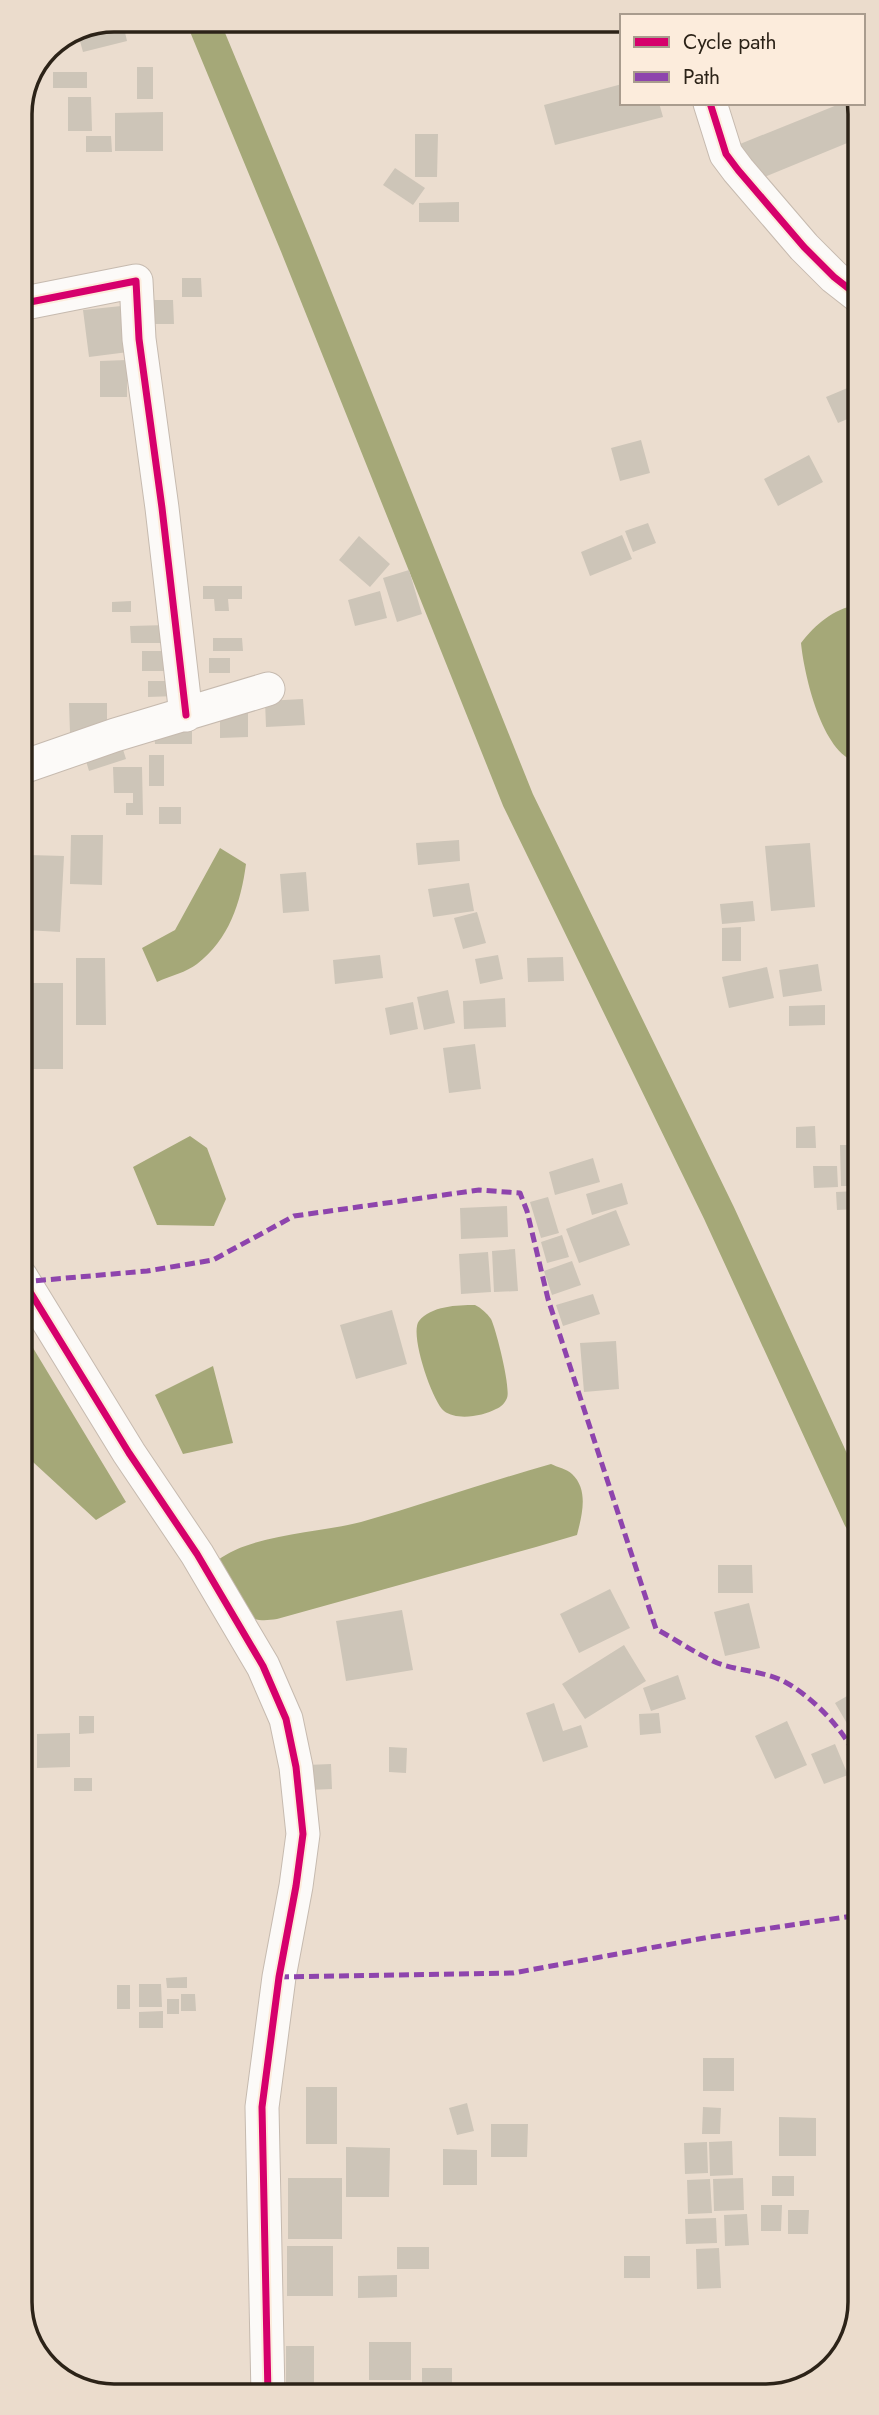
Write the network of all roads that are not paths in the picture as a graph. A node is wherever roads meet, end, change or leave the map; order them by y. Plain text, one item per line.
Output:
1 (711, 105) edge
2 (848, 288) edge
3 (32, 302) edge
4 (268, 689) dead end
5 (186, 715) junction
6 (32, 764) edge
7 (32, 1295) edge
8 (268, 2383) edge

1 - 2 street
3 - 5 street
4 - 5 street
5 - 6 street
7 - 8 street

